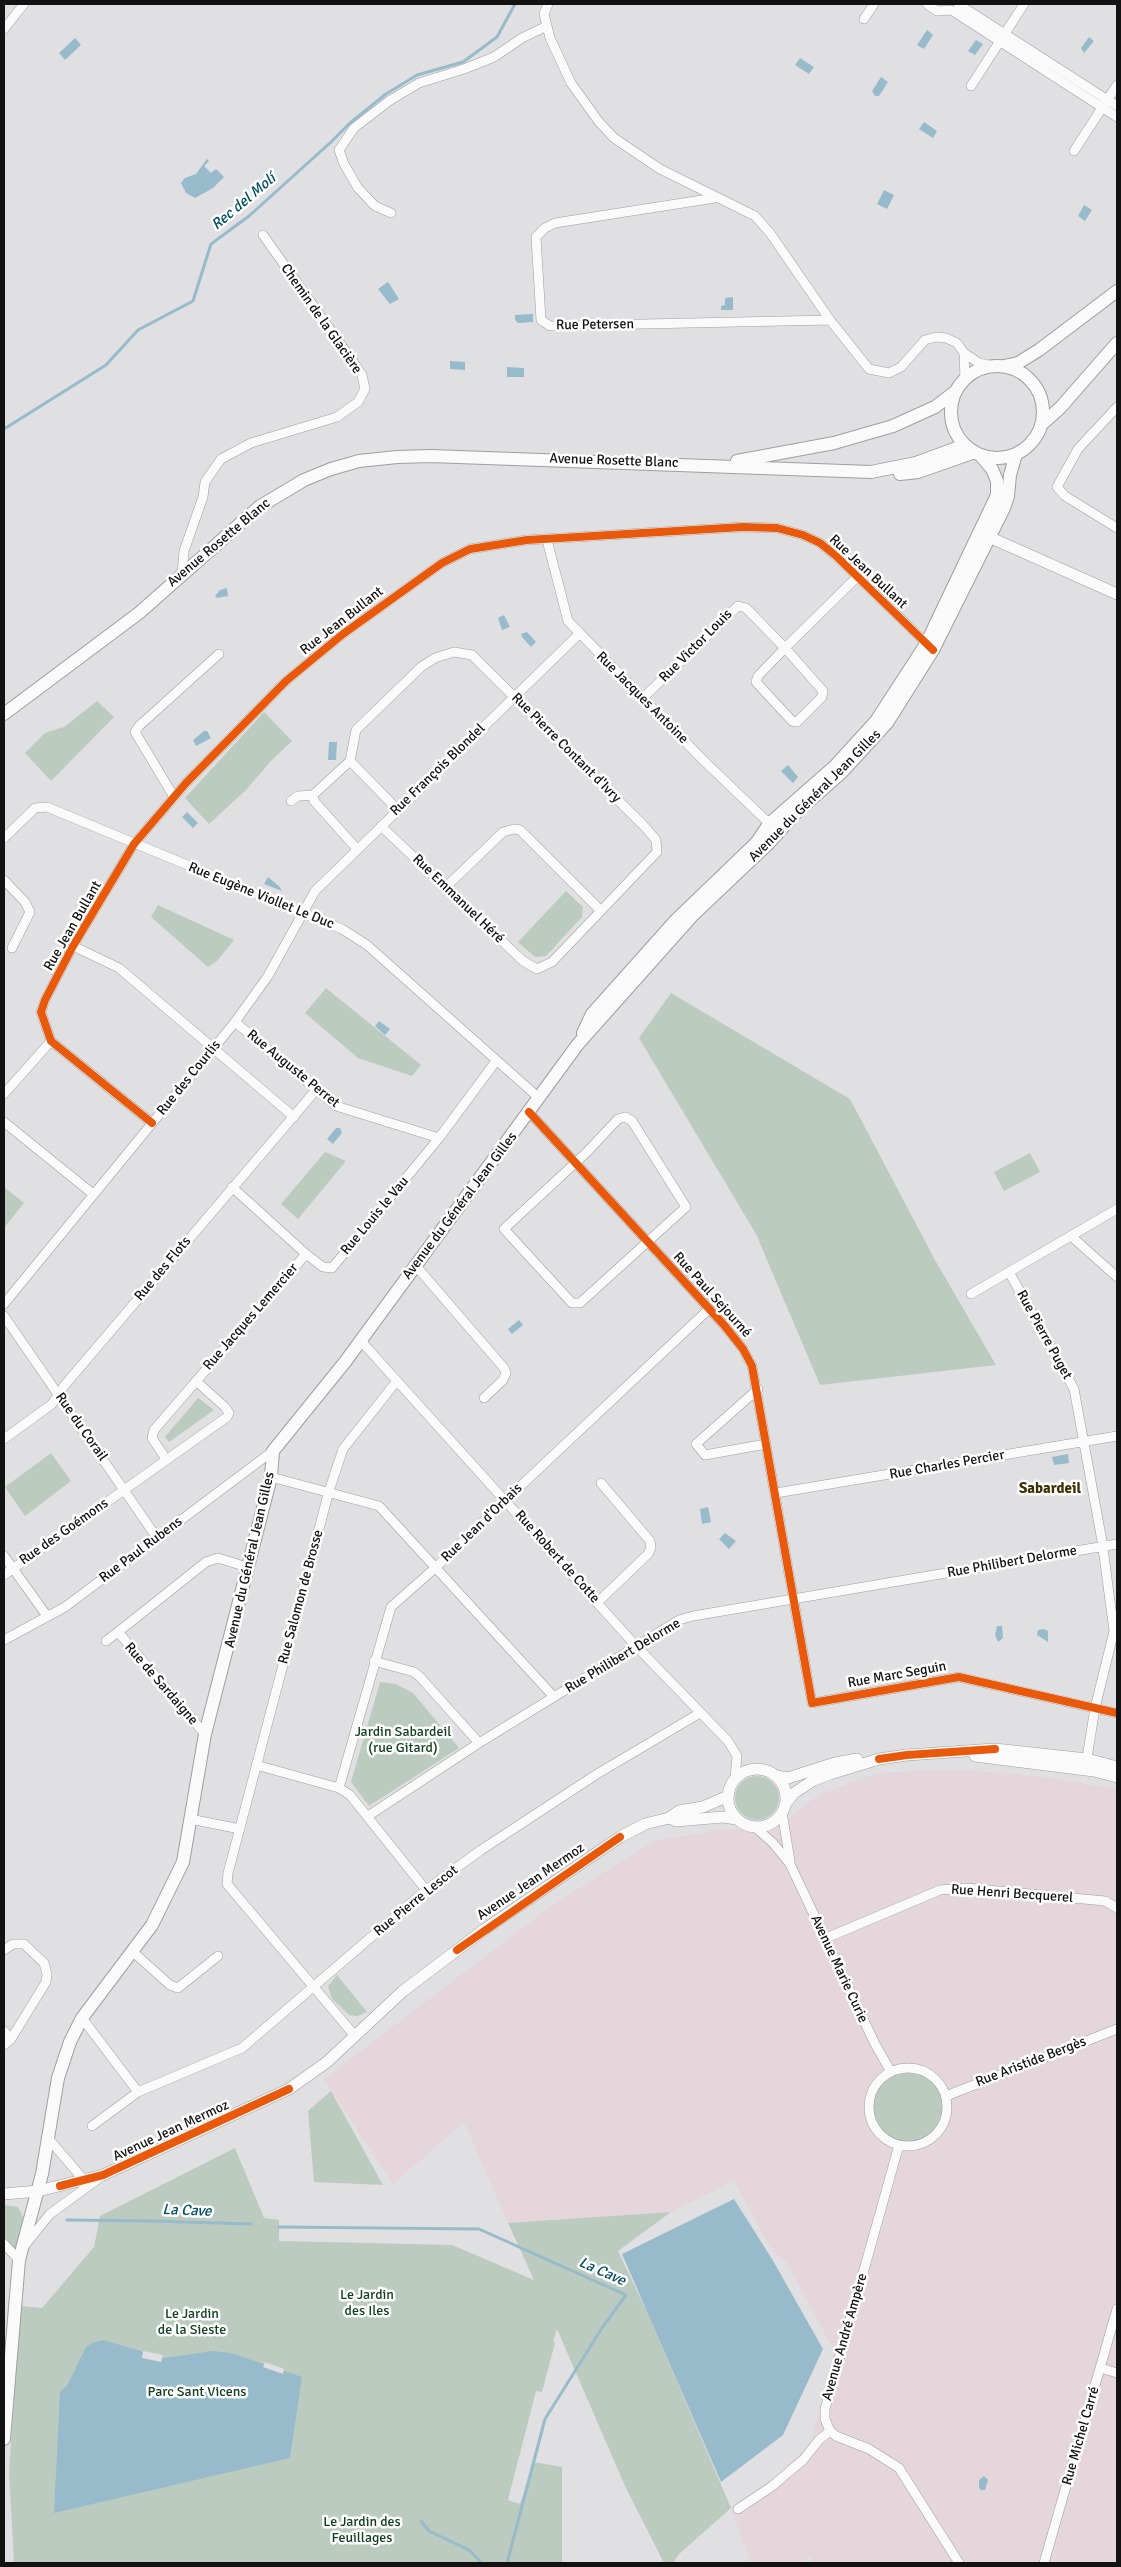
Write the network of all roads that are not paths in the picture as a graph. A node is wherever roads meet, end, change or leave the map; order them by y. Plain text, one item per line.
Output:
1 (24, 4) edge
2 (548, 4) edge
3 (874, 4) edge
4 (927, 4) edge
5 (1024, 4) edge
6 (954, 6) edge
7 (864, 19) dead end
8 (547, 26) junction
9 (4, 29) edge
10 (1006, 33) junction
11 (999, 42) junction
12 (1117, 85) edge
13 (971, 86) dead end
14 (1105, 103) junction
15 (1117, 106) edge
16 (1117, 117) edge
17 (1074, 151) dead end
18 (715, 198) junction
19 (390, 213) dead end
20 (263, 235) dead end
21 (1117, 282) edge
22 (1117, 291) edge
23 (1106, 300) junction
24 (830, 320) junction
25 (1117, 343) edge
26 (964, 353) junction
27 (998, 366) junction
28 (965, 379) junction
29 (957, 390) junction
30 (1117, 407) edge
31 (1041, 425) junction
32 (973, 451) junction
33 (1016, 454) junction
34 (710, 464) junction
35 (986, 520) junction
36 (1117, 528) edge
37 (989, 537) junction
38 (547, 540) junction
39 (182, 574) junction
40 (857, 577) junction
41 (1117, 594) edge
42 (579, 634) junction
43 (930, 647) junction
44 (785, 648) junction
45 (219, 654) dead end
46 (515, 696) junction
47 (644, 698) junction
48 (4, 714) edge
49 (350, 761) junction
50 (313, 795) junction
51 (174, 797) junction
52 (291, 801) dead end
53 (397, 809) junction
54 (380, 826) junction
55 (774, 828) junction
56 (4, 838) edge
57 (134, 844) junction
58 (357, 849) junction
59 (4, 880) edge
60 (446, 887) junction
61 (600, 910) junction
62 (303, 911) junction
63 (73, 946) junction
64 (12, 948) dead end
65 (537, 969) joint
66 (235, 1022) junction
67 (51, 1041) junction
68 (213, 1049) junction
69 (496, 1061) junction
70 (316, 1090) junction
71 (4, 1094) edge
72 (539, 1098) junction
73 (529, 1112) junction
74 (294, 1117) junction
75 (4, 1122) edge
76 (152, 1123) junction
77 (439, 1138) junction
78 (575, 1163) junction
79 (232, 1187) junction
80 (93, 1194) junction
81 (1117, 1209) edge
82 (1071, 1236) junction
83 (648, 1241) junction
84 (306, 1254) junction
85 (416, 1266) junction
86 (1009, 1272) junction
87 (1117, 1277) edge
88 (971, 1294) dead end
89 (4, 1304) edge
90 (709, 1309) junction
91 (4, 1316) edge
92 (360, 1341) junction
93 (196, 1381) junction
94 (396, 1382) junction
95 (758, 1389) junction
96 (59, 1396) junction
97 (484, 1398) dead end
98 (1117, 1436) edge
99 (4, 1439) edge
100 (1085, 1442) junction
101 (766, 1444) junction
102 (273, 1451) junction
103 (166, 1459) junction
104 (272, 1477) junction
105 (601, 1483) dead end
106 (124, 1490) junction
107 (329, 1491) junction
108 (776, 1493) junction
109 (505, 1500) junction
110 (157, 1538) junction
111 (1117, 1544) edge
112 (1102, 1547) junction
113 (4, 1556) edge
114 (13, 1568) junction
115 (250, 1568) junction
116 (435, 1568) junction
117 (4, 1575) edge
118 (793, 1600) junction
119 (598, 1602) junction
120 (47, 1616) junction
121 (118, 1632) junction
122 (4, 1640) edge
123 (106, 1641) dead end
124 (636, 1646) junction
125 (374, 1661) junction
126 (554, 1697) junction
127 (1095, 1708) junction
128 (700, 1713) junction
129 (1117, 1713) edge
130 (206, 1734) junction
131 (479, 1743) junction
132 (946, 1753) junction
133 (879, 1759) junction
134 (1089, 1762) junction
135 (256, 1765) junction
136 (1117, 1767) edge
137 (776, 1776) junction
138 (1117, 1777) edge
139 (736, 1779) junction
140 (339, 1788) junction
141 (728, 1796) junction
142 (784, 1807) junction
143 (368, 1816) junction
144 (669, 1818) junction
145 (190, 1819) junction
146 (737, 1819) junction
147 (756, 1827) junction
148 (240, 1829) junction
149 (790, 1864) junction
150 (426, 1890) junction
151 (1117, 1908) edge
152 (824, 1939) junction
153 (4, 1950) edge
154 (132, 1951) junction
155 (218, 1956) dead end
156 (314, 1988) junction
157 (82, 2018) junction
158 (1117, 2029) edge
159 (4, 2031) edge
160 (355, 2036) junction
161 (7, 2042) edge
162 (891, 2072) junction
163 (138, 2092) junction
164 (946, 2096) junction
165 (92, 2126) dead end
166 (47, 2136) junction
167 (899, 2145) junction
168 (103, 2175) junction
169 (84, 2180) junction
170 (38, 2191) junction
171 (4, 2194) edge
172 (4, 2244) edge
173 (23, 2247) junction
174 (19, 2260) junction
175 (1117, 2309) edge
176 (1101, 2368) junction
177 (1117, 2372) edge
178 (830, 2432) junction
179 (4, 2439) edge
180 (738, 2509) dead end
181 (960, 2563) edge
182 (1044, 2563) edge

1 - 9 street
2 - 8 street
3 - 7 street
4 - 6 street
5 - 10 street
6 - 10 street
6 - 11 street
8 - 18 street
8 - 19 street
10 - 11 street
10 - 14 street
11 - 13 street
11 - 14 street
12 - 14 street
14 - 15 street
14 - 16 street
14 - 17 street
18 - 24 street
18 - 24 street, Rue Petersen
20 - 39 street, Chemin de la Glacière
21 - 23 main road
22 - 23 main road
23 - 27 main road
24 - 26 street
25 - 31 main road
26 - 27 street
26 - 28 street
27 - 28 main road
27 - 31 main road
28 - 29 main road
29 - 32 main road
29 - 34 main road, Avenue Rosette Blanc
30 - 36 street
31 - 33 main road
32 - 33 main road
32 - 34 main road, Avenue Rosette Blanc
32 - 35 main road, Avenue du Général Jean Gilles
33 - 37 main road, Avenue du Général Jean Gilles
34 - 39 main road, Avenue Rosette Blanc
35 - 37 street
35 - 43 main road, Avenue du Général Jean Gilles
37 - 41 street
37 - 43 main road, Avenue du Général Jean Gilles
38 - 40 street, Rue Jean Bullant
38 - 42 street, Rue Jacques Antoine
38 - 51 street, Rue Jean Bullant
39 - 48 main road, Avenue Rosette Blanc
40 - 43 street, Rue Jean Bullant
40 - 44 street
42 - 46 street, Rue François Blondel
42 - 47 street, Rue Jacques Antoine
43 - 55 main road, Avenue du Général Jean Gilles
44 - 44 street
44 - 47 street, Rue Victor Louis
45 - 51 street
46 - 49 street, Rue Pierre Contant d'Ivry
46 - 53 street, Rue François Blondel
46 - 61 street, Rue Pierre Contant d'Ivry
47 - 55 street, Rue Jacques Antoine
49 - 50 street
49 - 53 street
50 - 52 street
50 - 58 street
51 - 57 street, Rue Jean Bullant
53 - 54 street, Rue François Blondel
54 - 58 street, Rue François Blondel
54 - 60 street, Rue Emmanuel Héré
55 - 72 main road, Avenue du Général Jean Gilles
56 - 57 street, Rue Eugène Viollet Le Duc
57 - 62 street, Rue Eugène Viollet Le Duc
57 - 63 street, Rue Jean Bullant
58 - 62 street, Rue François Blondel
59 - 64 street
60 - 61 street
60 - 65 street, Rue Emmanuel Héré
61 - 65 street, Rue Pierre Contant d'Ivry
62 - 66 street, Rue des Courlis
62 - 69 street, Rue Eugène Viollet Le Duc
63 - 67 street, Rue Jean Bullant
63 - 68 street
66 - 68 street, Rue des Courlis
66 - 70 street, Rue Auguste Perret
67 - 71 street
67 - 76 street
68 - 74 street
68 - 76 street, Rue des Courlis
69 - 72 street, Rue Eugène Viollet Le Duc
69 - 77 street, Rue Louis le Vau
70 - 74 street, Rue des Flots
70 - 77 street, Rue Auguste Perret
72 - 73 main road, Avenue du Général Jean Gilles
73 - 78 street, Rue Paul Sejourné
73 - 85 main road, Avenue du Général Jean Gilles
74 - 79 street, Rue des Flots
75 - 80 street
76 - 80 street, Rue des Courlis
77 - 84 street, Rue Louis le Vau
78 - 83 street, Rue Paul Sejourné
78 - 83 street
78 - 83 street
79 - 84 street, Rue Louis le Vau
79 - 96 street, Rue des Flots
80 - 89 street, Rue des Courlis
81 - 82 street
82 - 86 street
82 - 87 street
83 - 90 street, Rue Paul Sejourné
84 - 93 street, Rue Jacques Lemercier
85 - 92 main road, Avenue du Général Jean Gilles
85 - 97 street
86 - 88 street
86 - 100 street, Rue Pierre Puget
90 - 95 street, Rue Paul Sejourné
90 - 109 street, Rue Jean d'Orbais
91 - 96 street, Rue du Corail
92 - 94 street, Rue Robert de Cotte
92 - 102 main road, Avenue du Général Jean Gilles
93 - 103 street, Rue Jacques Lemercier
93 - 103 street, Rue des Goémons
94 - 107 street, Rue Salomon de Brosse
94 - 109 street, Rue Robert de Cotte
95 - 101 street, Rue Paul Sejourné
95 - 101 street
96 - 99 street, Rue des Flots
96 - 106 street, Rue du Corail
98 - 100 street, Rue Charles Percier
100 - 108 street, Rue Charles Percier
100 - 112 street, Rue Pierre Puget
101 - 108 street, Rue Paul Sejourné
102 - 104 main road, Avenue du Général Jean Gilles
102 - 110 street, Rue Paul Rubens
103 - 106 street, Rue des Goémons
104 - 107 street
104 - 115 main road, Avenue du Général Jean Gilles
105 - 119 street
106 - 110 street, Rue du Corail
106 - 114 street, Rue des Goémons
107 - 116 street
107 - 135 street, Rue Salomon de Brosse
108 - 118 street, Rue Paul Sejourné
109 - 116 street, Rue Jean d'Orbais
109 - 119 street, Rue Robert de Cotte
110 - 120 street, Rue Paul Rubens
111 - 112 street, Rue Philibert Delorme
112 - 118 street, Rue Philibert Delorme
112 - 127 street, Rue Pierre Puget
113 - 114 street
114 - 117 street, Rue des Goémons
114 - 120 street
115 - 121 street, Rue de Sardaigne
115 - 130 main road, Avenue du Général Jean Gilles
116 - 125 street, Rue Jean d'Orbais
116 - 126 street
118 - 124 street, Rue Philibert Delorme
118 - 127 street, Rue Marc Seguin
119 - 124 street, Rue Robert de Cotte
120 - 122 street, Rue Paul Rubens
121 - 123 street, Rue de Sardaigne
121 - 130 street, Rue de Sardaigne
124 - 126 street, Rue Philibert Delorme
124 - 128 street, Rue Robert de Cotte
125 - 131 street
125 - 140 street, Rue Jean d'Orbais
126 - 131 street, Rue Philibert Delorme
127 - 129 street, Rue Marc Seguin
127 - 134 street, Rue Pierre Puget
128 - 139 street, Rue Robert de Cotte
128 - 150 street, Rue Pierre Lescot
130 - 145 main road, Avenue du Général Jean Gilles
131 - 143 street, Rue Philibert Delorme
132 - 133 street
132 - 134 street
132 - 134 street
133 - 137 street
133 - 142 street
134 - 136 street
134 - 138 street
135 - 140 street
135 - 148 street, Rue Salomon de Brosse
137 - 139 street
137 - 142 street
139 - 141 street
140 - 143 street
141 - 144 street, Avenue Jean Mermoz
141 - 146 street
142 - 147 street
142 - 149 street, Avenue Marie Curie
143 - 150 street
144 - 146 street, Avenue Jean Mermoz
144 - 160 street, Avenue Jean Mermoz
145 - 148 street
145 - 154 main road, Avenue du Général Jean Gilles
146 - 147 street
147 - 149 street, Avenue Marie Curie
148 - 156 street, Rue Salomon de Brosse
149 - 152 street, Avenue Marie Curie
150 - 156 street, Rue Pierre Lescot
151 - 152 street, Rue Henri Becquerel
152 - 162 street, Avenue Marie Curie
153 - 161 street
154 - 155 street
154 - 157 main road, Avenue du Général Jean Gilles
156 - 160 street, Rue Salomon de Brosse
156 - 163 street, Rue Pierre Lescot
157 - 163 street
157 - 166 main road, Avenue du Général Jean Gilles
158 - 164 street, Rue Aristide Bergès
159 - 161 street
160 - 168 street, Avenue Jean Mermoz
162 - 164 street
162 - 167 street
163 - 165 street, Rue Pierre Lescot
164 - 167 street
166 - 169 street
166 - 170 main road, Avenue du Général Jean Gilles
167 - 178 street, Avenue André Ampère
168 - 169 street, Avenue Jean Mermoz
168 - 173 street
169 - 170 street, Avenue Jean Mermoz
170 - 171 street, Avenue Jean Mermoz
170 - 173 main road, Avenue du Général Jean Gilles
172 - 174 street
173 - 174 main road, Avenue du Général Jean Gilles
174 - 179 main road, Avenue du Général Jean Gilles
175 - 176 street, Rue Michel Carré
176 - 177 street
176 - 182 street, Rue Michel Carré
178 - 180 street
178 - 181 street

